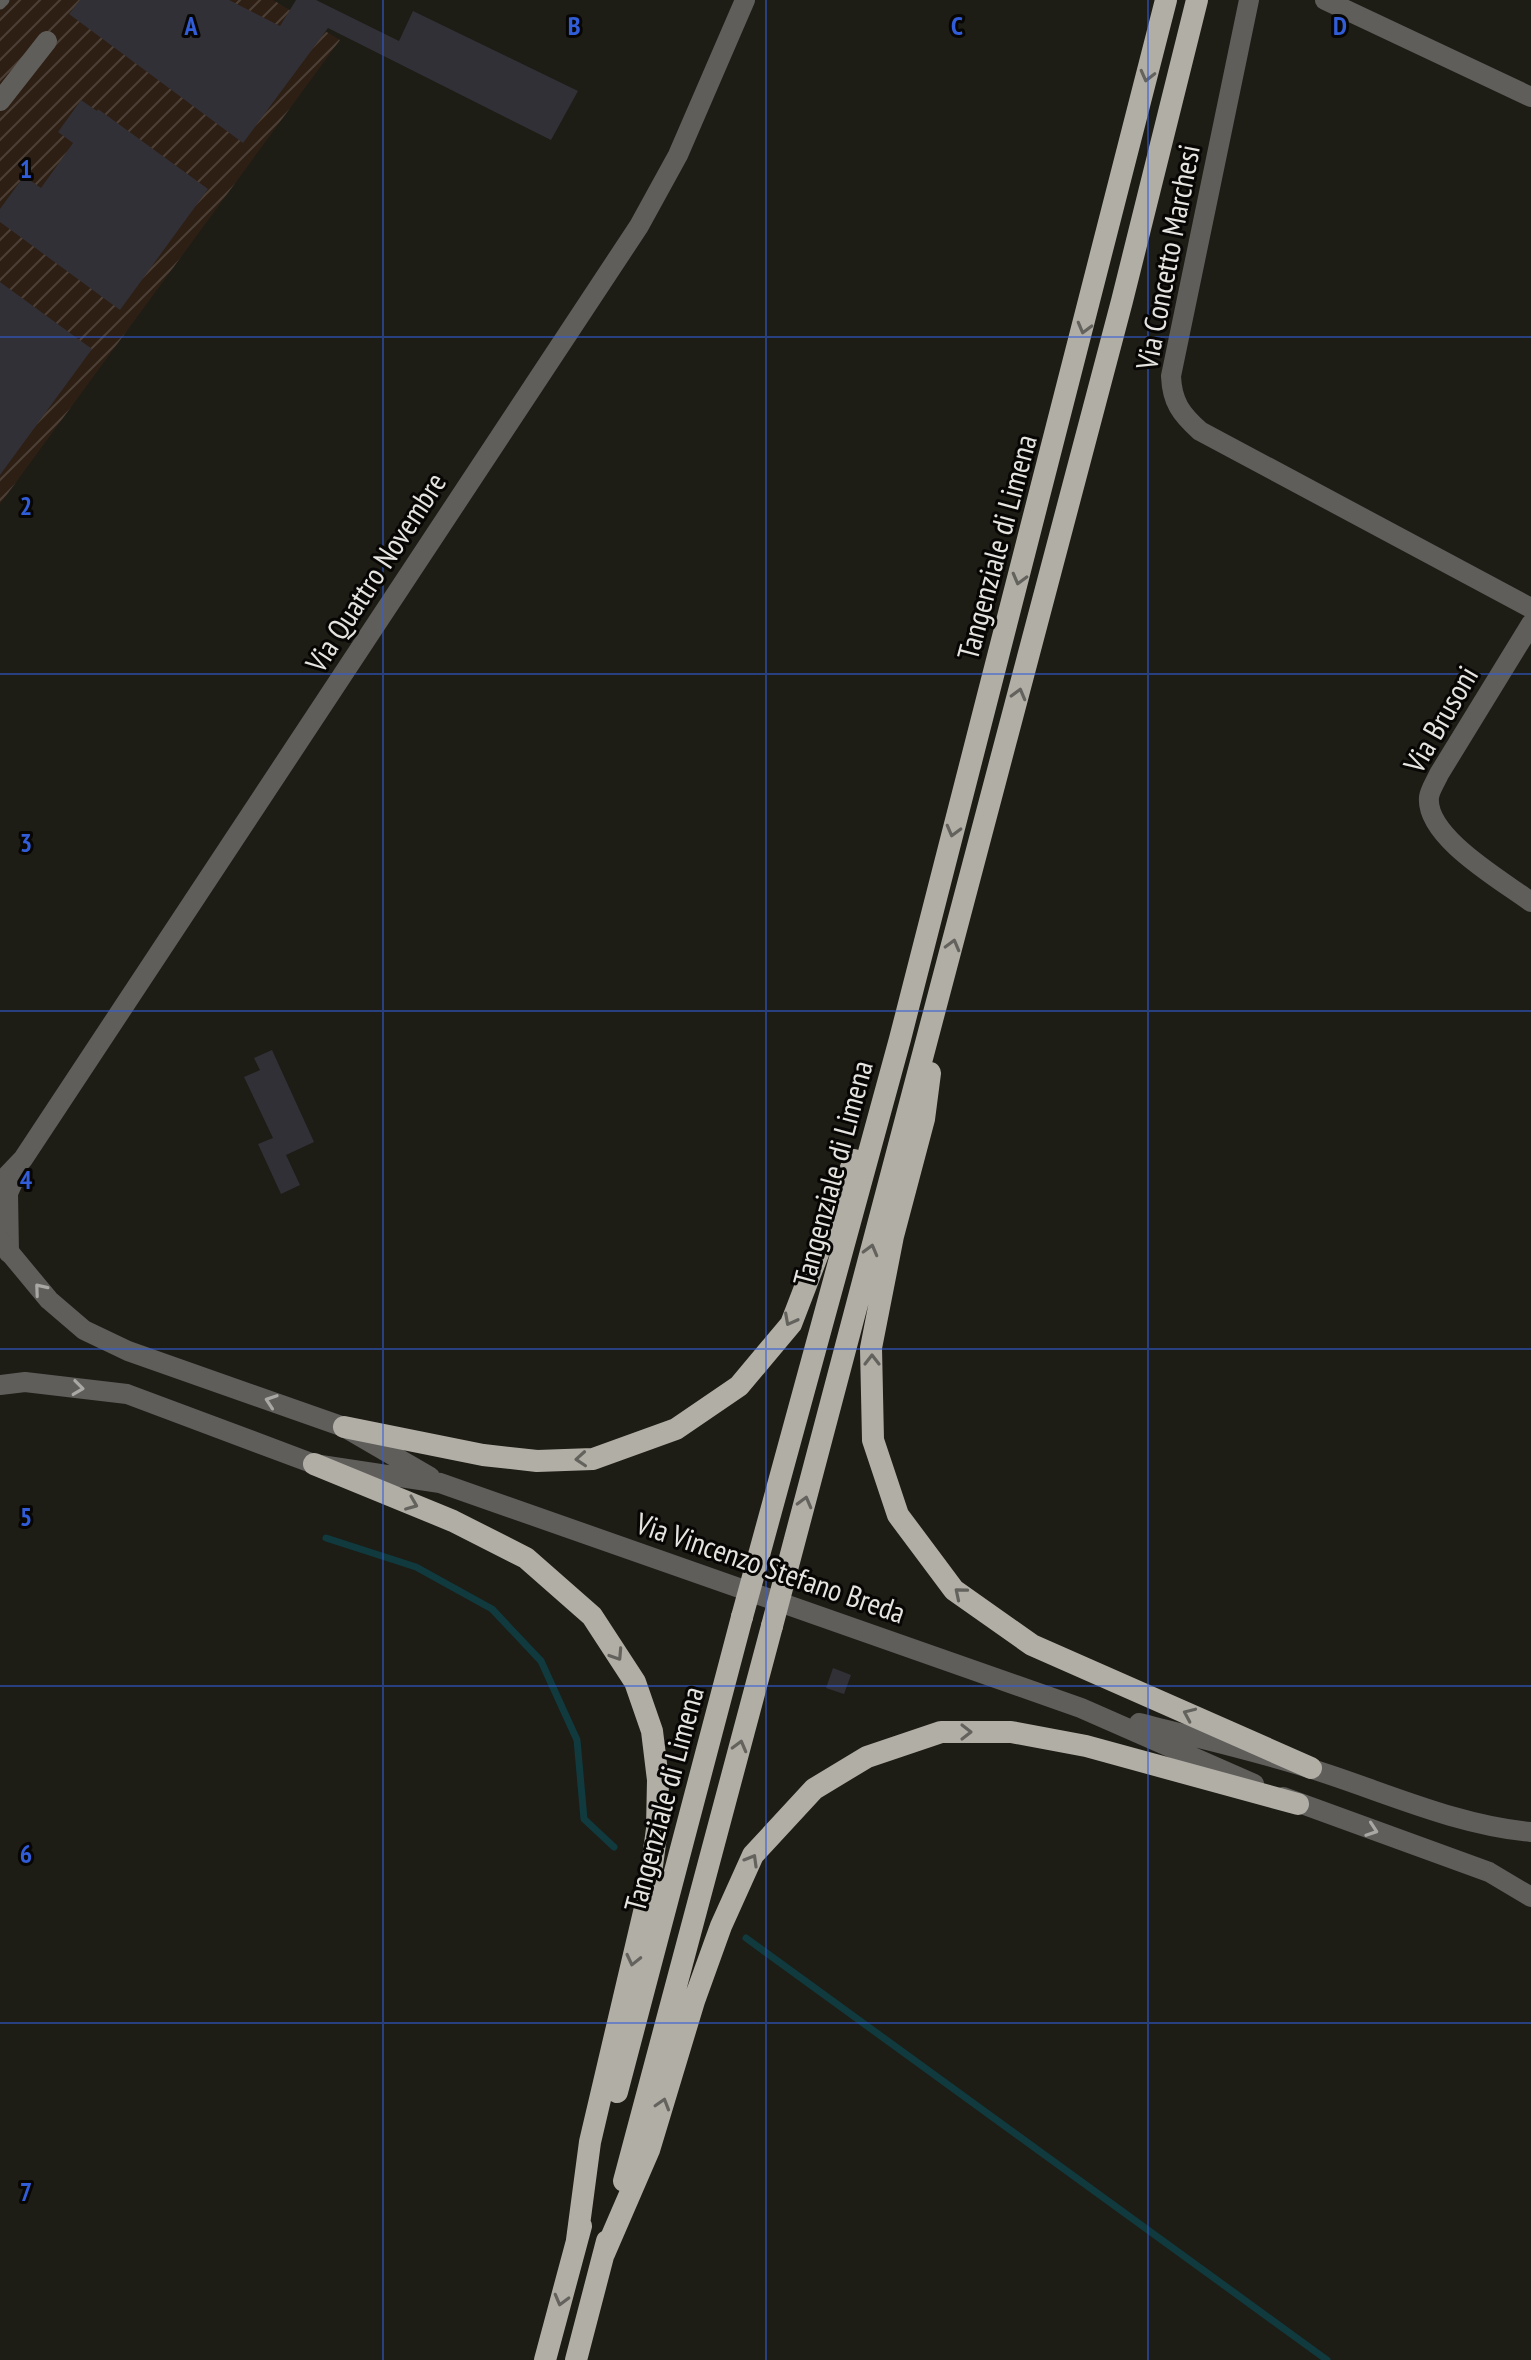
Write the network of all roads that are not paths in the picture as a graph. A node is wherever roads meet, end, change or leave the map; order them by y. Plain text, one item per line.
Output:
1 (4, 0) edge
2 (745, 0) edge
3 (1166, 0) edge
4 (1197, 0) edge
5 (1249, 0) edge
6 (1325, 0) edge
7 (0, 4) edge
8 (47, 41) dead end
9 (1531, 97) edge
10 (0, 101) edge
11 (1531, 608) edge
12 (1531, 624) edge
13 (1531, 902) edge
14 (941, 990) junction
15 (900, 1039) junction
16 (23, 1159) junction
17 (0, 1183) edge
18 (5, 1247) edge
19 (0, 1385) edge
20 (344, 1427) junction
21 (314, 1464) junction
22 (440, 1483) junction
23 (1081, 1708) junction
24 (1311, 1768) junction
25 (1298, 1804) junction
26 (1531, 1832) edge
27 (1531, 1897) edge
28 (577, 2240) junction
29 (604, 2254) junction
30 (545, 2360) edge
31 (576, 2360) edge

1 - 7 lane
2 - 16 street, Via Quattro Novembre
3 -> 15 highway, Tangenziale di Limena
14 -> 4 highway, Tangenziale di Limena
5 - 11 street, Via Concetto Marchesi
6 - 9 street
8 - 10 street
12 - 13 street, Via Brusoni
24 -> 14 highway
29 -> 14 highway, Tangenziale di Limena, bridge
15 -> 20 highway
15 - 28 highway, Tangenziale di Limena, bridge
16 - 17 street, Via Quattro Novembre
16 - 18 street, Via Quattro Novembre
20 -> 18 street, Via Vincenzo Stefano Breda
19 -> 21 street, Via Vincenzo Stefano Breda
20 - 22 street, Via Vincenzo Stefano Breda
21 - 22 street, Via Vincenzo Stefano Breda
21 -> 28 highway
22 - 23 street, Via Vincenzo Stefano Breda
23 - 24 street, Via Vincenzo Stefano Breda
23 - 25 street, Via Vincenzo Stefano Breda
24 - 26 street, Via Vincenzo Stefano Breda
25 -> 27 street, Via Vincenzo Stefano Breda
29 -> 25 highway
28 -> 30 highway, Tangenziale di Limena
29 - 31 highway, Tangenziale di Limena

